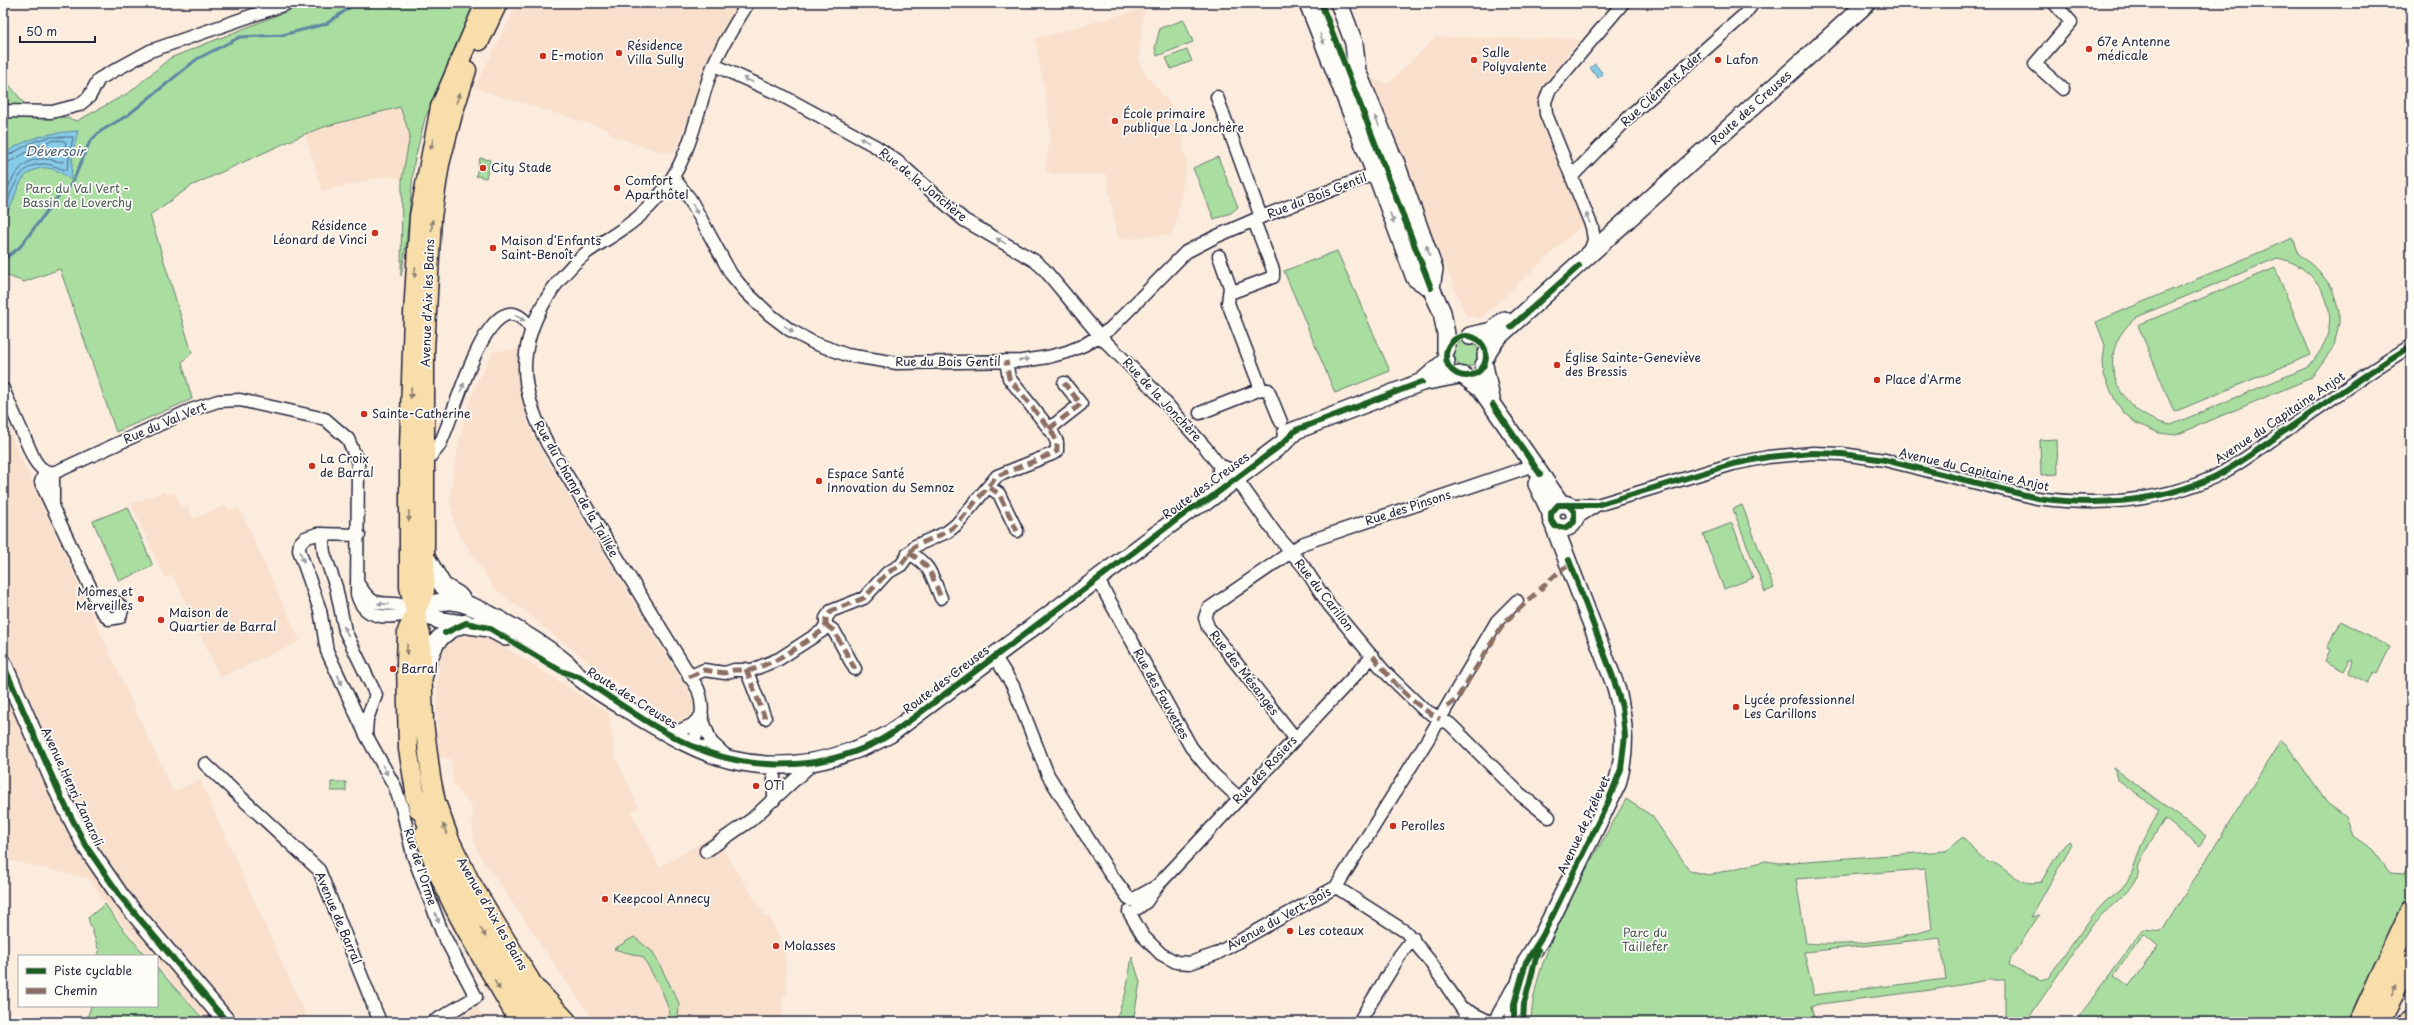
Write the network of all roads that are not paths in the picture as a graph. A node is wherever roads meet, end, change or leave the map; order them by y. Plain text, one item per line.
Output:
1 (288, 3) edge
2 (485, 3) edge
3 (498, 3) edge
4 (748, 3) edge
5 (1308, 3) edge
6 (1339, 3) edge
7 (1623, 3) edge
8 (1753, 3) edge
9 (1867, 3) edge
10 (2054, 3) edge
11 (714, 65) junction
12 (2063, 89) dead end
13 (1217, 97) dead end
14 (3, 111) edge
15 (1392, 156) junction
16 (1375, 173) junction
17 (1398, 173) junction
18 (1572, 176) junction
19 (673, 177) junction
20 (1636, 212) junction
21 (1258, 219) junction
22 (1594, 240) junction
23 (1219, 256) dead end
24 (1579, 266) junction
25 (1431, 288) junction
26 (1230, 293) junction
27 (1442, 312) junction
28 (532, 330) junction
29 (1100, 336) junction
30 (1467, 336) junction
31 (2411, 346) edge
32 (1446, 356) junction
33 (1006, 361) junction
34 (1485, 361) junction
35 (1462, 376) junction
36 (1422, 382) junction
37 (1064, 383) dead end
38 (3, 389) edge
39 (1261, 389) junction
40 (1493, 405) junction
41 (1200, 413) dead end
42 (1289, 426) junction
43 (1049, 429) junction
44 (1513, 436) junction
45 (427, 460) junction
46 (1528, 467) junction
47 (49, 472) junction
48 (1230, 472) junction
49 (989, 487) junction
50 (1192, 508) junction
51 (1563, 515) junction
52 (1017, 531) dead end
53 (322, 534) junction
54 (359, 535) junction
55 (1290, 552) junction
56 (908, 553) junction
57 (427, 559) junction
58 (1098, 580) junction
59 (96, 598) dead end
60 (941, 598) dead end
61 (1517, 602) dead end
62 (466, 604) junction
63 (415, 611) junction
64 (466, 623) junction
65 (826, 625) junction
66 (1373, 656) junction
67 (995, 657) junction
68 (3, 664) edge
69 (746, 669) junction
70 (855, 669) dead end
71 (689, 676) junction
72 (579, 677) junction
73 (422, 683) junction
74 (702, 715) junction
75 (765, 718) dead end
76 (1440, 719) junction
77 (366, 735) junction
78 (670, 735) junction
79 (1295, 738) junction
80 (692, 746) junction
81 (732, 760) junction
82 (814, 762) junction
83 (205, 764) dead end
84 (774, 765) junction
85 (416, 796) junction
86 (1239, 798) junction
87 (774, 800) junction
88 (1549, 818) dead end
89 (706, 851) dead end
90 (1336, 887) junction
91 (1132, 906) junction
92 (2411, 911) edge
93 (1543, 935) junction
94 (2411, 936) edge
95 (1413, 938) junction
96 (2411, 960) edge
97 (1526, 962) junction
98 (538, 992) junction
99 (1463, 1009) junction
100 (2411, 1020) edge
101 (227, 1022) edge
102 (380, 1022) edge
103 (433, 1022) edge
104 (519, 1022) edge
105 (538, 1022) edge
106 (556, 1022) edge
107 (566, 1022) edge
108 (1359, 1022) edge
109 (1471, 1022) edge
110 (1490, 1022) edge
111 (1494, 1022) edge
112 (1514, 1022) edge
113 (1523, 1022) edge
114 (2360, 1022) edge
115 (2378, 1022) edge
116 (2408, 1022) edge

1 - 14 street
2 -> 63 main road, Avenue d'Aix les Bains
45 -> 3 main road, Avenue d'Aix les Bains
4 - 11 street, Rue du Champ de la Taillée
5 -> 16 main road
15 -> 6 main road
7 - 18 street
8 - 18 street, Rue Clément Ader
9 - 20 main road, Route des Creuses
10 - 12 street
11 - 19 street, Rue du Champ de la Taillée
29 -> 11 street, Rue de la Jonchère
13 - 21 street, Rue du Bois Gentil
15 - 16 main road
15 - 17 main road
16 - 17 main road
16 - 21 street, Rue du Bois Gentil
16 -> 25 main road
25 -> 17 main road
22 -> 18 street
19 - 28 street, Rue du Champ de la Taillée
19 -> 33 street, Rue du Bois Gentil
20 - 22 main road, Route des Creuses
20 - 24 main road, Route des Creuses
21 - 26 street
21 - 29 street, Rue du Bois Gentil
22 - 24 street
22 - 30 main road, Route des Creuses
23 - 26 street
24 - 34 main road, Route des Creuses
25 - 27 main road
26 - 39 street
27 - 30 main road
27 - 32 main road
45 -> 28 street
28 - 71 street, Rue du Champ de la Taillée
33 -> 29 street, Rue du Bois Gentil
29 - 48 street, Rue de la Jonchère
30 - 32 main road
30 - 34 main road
31 - 51 street, Avenue du Capitaine Anjot
32 - 35 main road
32 - 36 main road, Route des Creuses
33 - 43 street
34 - 35 main road
34 - 40 main road, Avenue de Prélevet
35 - 36 main road, Route des Creuses
35 - 40 main road, Avenue de Prélevet
36 - 42 main road, Route des Creuses
37 - 43 street
38 - 47 street
39 - 41 street
39 - 42 street
40 - 44 main road, Avenue de Prélevet
42 - 48 main road, Route des Creuses
43 - 49 street
44 - 46 main road, Avenue de Prélevet
44 - 51 main road, Avenue de Prélevet
45 - 57 main road, Avenue d'Aix les Bains
46 - 51 main road, Avenue de Prélevet
46 - 55 street, Rue des Pinsons
47 - 54 street, Rue du Val Vert
47 - 59 street
48 - 50 main road, Route des Creuses
48 - 50 main road, Route des Creuses
48 - 55 street, Rue du Carillon
49 - 52 street
49 - 56 street
50 - 58 main road, Route des Creuses
51 - 93 main road, Avenue de Prélevet
53 - 54 street, Rue de l'Orme
77 -> 53 street
53 -> 77 street, Rue de l'Orme
54 - 63 street, Rue du Val Vert
55 - 66 street, Rue du Carillon
55 - 79 street, Rue des Mésanges
56 - 60 street
56 - 65 street
57 - 62 main road, Route des Creuses
57 - 63 main road, Avenue d'Aix les Bains
58 - 67 main road, Route des Creuses
58 - 86 street, Rue des Fauvettes
61 - 76 street
62 - 63 main road, Route des Creuses
62 - 72 main road, Route des Creuses
63 - 64 main road, Route des Creuses
63 - 73 main road, Avenue d'Aix les Bains
63 -> 85 main road, Avenue d'Aix les Bains
64 - 72 main road, Route des Creuses
64 - 73 main road
65 - 69 street
65 - 70 street
66 -> 76 street, Rue du Carillon
66 - 79 street, Rue des Rosiers
67 - 82 main road, Route des Creuses
67 - 91 street, Avenue du Vert-Bois
68 - 101 main road, Avenue Henri Zanaroli
69 - 71 street
69 - 75 street
71 - 74 street, Rue du Champ de la Taillée
72 - 78 main road, Route des Creuses
98 -> 73 main road, Avenue d'Aix les Bains
74 - 78 street
74 - 80 street, Rue du Champ de la Taillée
74 - 81 street, Rue du Champ de la Taillée
76 - 88 street, Rue du Carillon
76 - 90 street, Avenue du Vert-Bois
77 -> 103 street, Rue de l'Orme
78 - 80 main road, Route des Creuses
79 - 86 street, Rue des Rosiers
80 - 81 main road, Route des Creuses
81 - 84 main road, Route des Creuses
82 - 84 main road, Route des Creuses
82 - 87 street
83 - 102 street, Avenue de Barral
84 - 87 street
85 -> 104 main road, Avenue d'Aix les Bains
85 -> 105 highway
86 - 91 street, Rue des Rosiers
87 - 89 street
90 - 91 street, Avenue du Vert-Bois
90 - 95 street
92 - 114 highway
93 - 97 main road, Avenue de Prélevet
93 - 113 main road, Avenue de Prélevet
94 - 114 highway
95 - 99 street
95 - 108 street
115 -> 96 highway
97 - 111 street
97 - 112 main road, Avenue de Prélevet
98 - 106 main road, Avenue d'Aix les Bains
98 - 107 highway
99 - 109 street
99 - 110 street
100 - 116 highway

